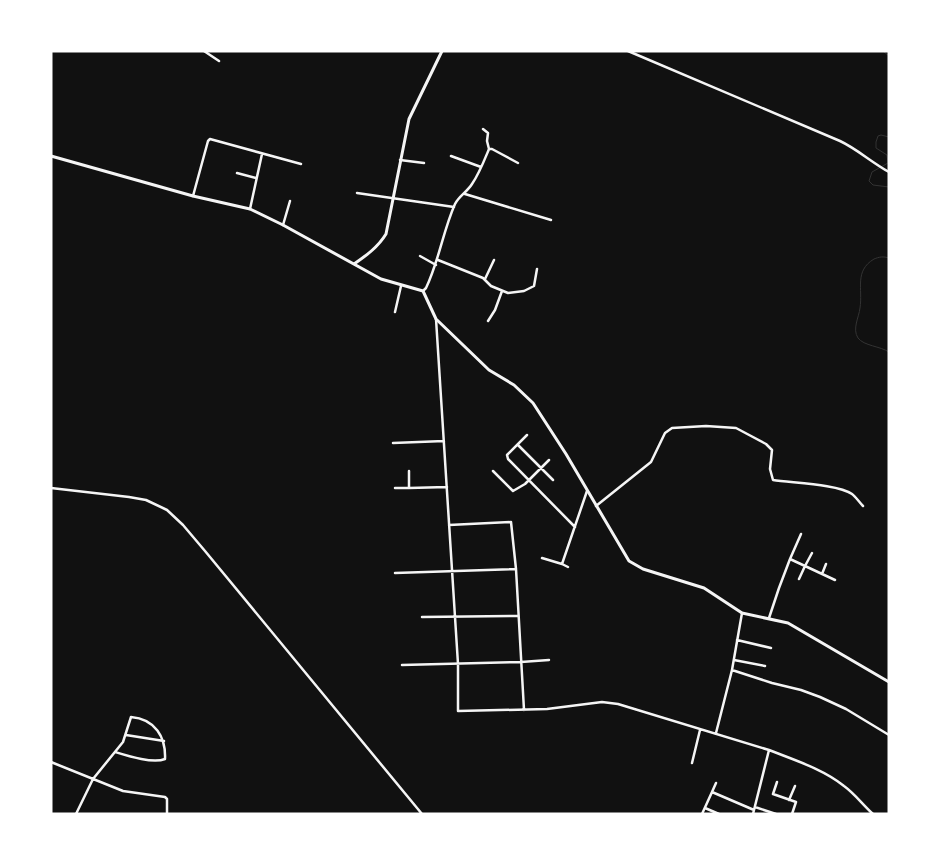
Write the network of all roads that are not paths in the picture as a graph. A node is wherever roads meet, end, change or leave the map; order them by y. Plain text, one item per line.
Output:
1 (204, 51) edge
2 (442, 51) edge
3 (628, 51) edge
4 (219, 61) dead end
5 (483, 129) dead end
6 (489, 150) junction
7 (262, 154) junction
8 (51, 156) edge
9 (451, 156) dead end
10 (400, 160) junction
11 (424, 163) dead end
12 (518, 163) dead end
13 (301, 164) dead end
14 (481, 167) junction
15 (889, 172) edge
16 (237, 173) dead end
17 (256, 178) junction
18 (357, 193) dead end
19 (465, 194) junction
20 (193, 196) junction
21 (393, 198) junction
22 (290, 201) dead end
23 (454, 207) junction
24 (250, 209) junction
25 (551, 220) dead end
26 (283, 225) junction
27 (420, 256) dead end
28 (438, 260) junction
29 (494, 260) dead end
30 (354, 264) junction
31 (436, 265) junction
32 (537, 269) dead end
33 (484, 279) junction
34 (401, 286) junction
35 (423, 291) junction
36 (502, 291) junction
37 (395, 312) dead end
38 (436, 319) junction
39 (488, 321) dead end
40 (528, 435) dead end
41 (444, 440) junction
42 (393, 443) dead end
43 (518, 445) junction
44 (549, 460) dead end
45 (541, 468) junction
46 (409, 471) dead end
47 (493, 471) dead end
48 (553, 480) dead end
49 (529, 481) junction
50 (447, 487) junction
51 (51, 488) edge
52 (395, 488) dead end
53 (409, 488) junction
54 (587, 491) junction
55 (596, 506) junction
56 (863, 506) dead end
57 (449, 525) junction
58 (575, 527) junction
59 (801, 534) dead end
60 (812, 553) dead end
61 (542, 558) dead end
62 (790, 559) junction
63 (562, 564) junction
64 (826, 564) dead end
65 (805, 566) junction
66 (568, 567) dead end
67 (516, 569) junction
68 (451, 571) junction
69 (394, 573) dead end
70 (822, 574) junction
71 (799, 579) dead end
72 (835, 580) dead end
73 (742, 613) junction
74 (518, 616) junction
75 (422, 617) dead end
76 (454, 618) junction
77 (770, 618) junction
78 (737, 640) junction
79 (771, 648) dead end
80 (549, 660) dead end
81 (734, 660) junction
82 (521, 662) junction
83 (458, 664) junction
84 (402, 665) dead end
85 (766, 666) dead end
86 (732, 670) junction
87 (889, 682) edge
88 (524, 710) junction
89 (700, 730) junction
90 (716, 734) junction
91 (889, 735) edge
92 (126, 736) junction
93 (164, 741) junction
94 (769, 750) junction
95 (115, 752) junction
96 (51, 762) edge
97 (692, 763) dead end
98 (93, 780) junction
99 (777, 782) dead end
100 (716, 783) dead end
101 (794, 786) dead end
102 (712, 792) junction
103 (789, 800) junction
104 (704, 808) junction
105 (754, 810) edge
106 (76, 814) edge
107 (167, 814) edge
108 (422, 814) edge
109 (702, 814) edge
110 (719, 814) edge
111 (776, 814) edge
112 (792, 814) edge
113 (873, 814) edge

1 - 4 street
2 - 10 street
3 - 15 street
5 - 6 street
6 - 12 street
6 - 14 street
7 - 13 street
7 - 17 street
7 - 20 street
8 - 20 street
9 - 14 street
10 - 11 street
10 - 21 street
14 - 19 street
16 - 17 street
17 - 24 street
18 - 21 street
19 - 23 street
19 - 25 street
20 - 24 street
21 - 23 street
21 - 30 street
22 - 26 street
23 - 28 street
24 - 26 street
26 - 30 street
27 - 31 street
28 - 31 street
28 - 33 street
29 - 33 street
30 - 34 street
31 - 35 street
32 - 36 street
33 - 36 street
34 - 35 street
34 - 37 street
35 - 38 street
36 - 39 street
38 - 41 street
38 - 54 street
40 - 43 street
41 - 42 street
41 - 50 street
43 - 45 street
43 - 49 street
44 - 45 street
45 - 48 street
45 - 49 street
46 - 53 street
47 - 49 street
49 - 58 street
50 - 53 street
50 - 57 street
51 - 108 street
52 - 53 street
54 - 55 street
54 - 58 street
55 - 56 street
55 - 73 street
57 - 67 street
57 - 68 street
58 - 63 street
59 - 62 street
60 - 65 street
61 - 63 street
62 - 65 street
62 - 77 street
63 - 66 street
64 - 70 street
65 - 70 street
65 - 71 street
67 - 68 street
67 - 74 street
68 - 69 street
68 - 76 street
70 - 72 street
73 - 77 street
73 - 78 street
74 - 76 street
74 - 82 street
75 - 76 street
76 - 83 street
77 - 87 street
78 - 79 street
78 - 81 street
80 - 82 street
81 - 85 street
81 - 86 street
82 - 83 street
82 - 88 street
83 - 84 street
83 - 88 street
86 - 90 street
86 - 91 street
88 - 89 street
89 - 90 street
89 - 97 street
90 - 94 street
92 - 93 street
92 - 93 street
92 - 95 street
93 - 95 street
94 - 105 street
94 - 113 street
95 - 98 street
96 - 98 street
98 - 106 street
98 - 107 street
99 - 103 street
100 - 102 street
101 - 103 street
102 - 104 street
102 - 105 street
103 - 112 street
104 - 109 street
104 - 110 street
105 - 111 street

